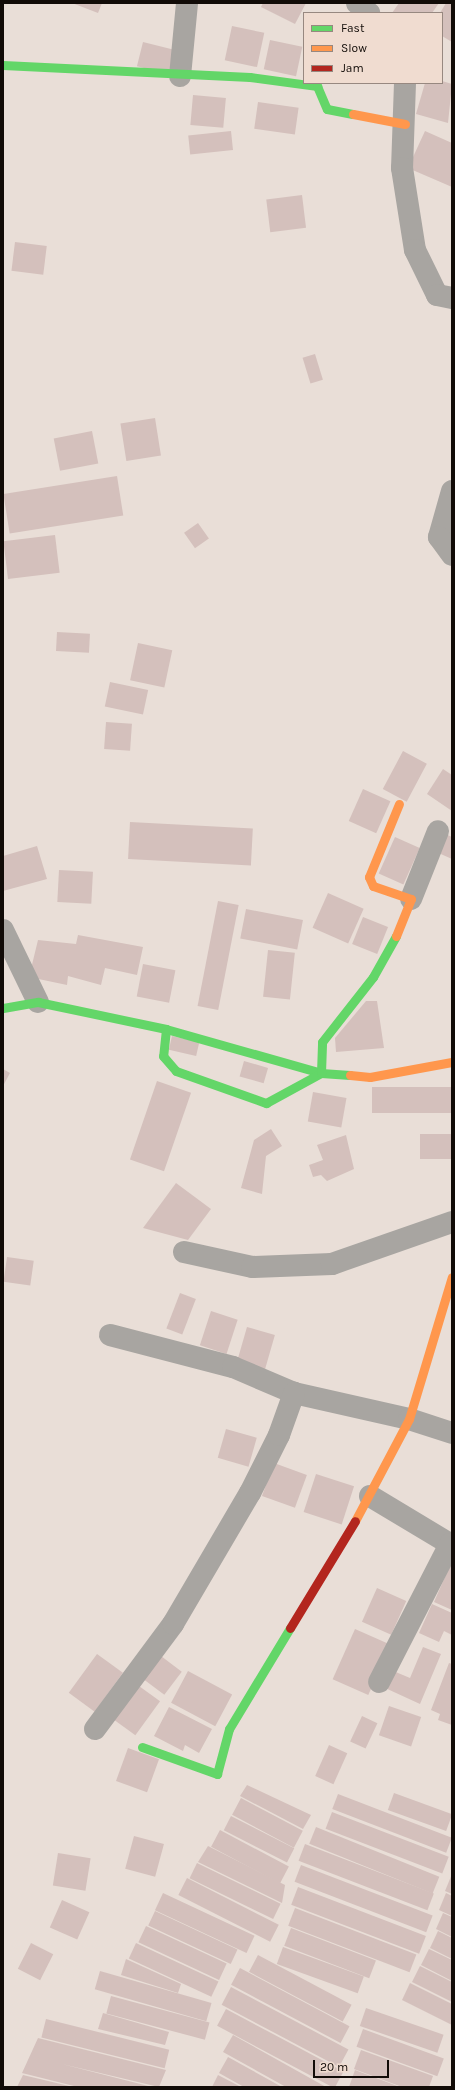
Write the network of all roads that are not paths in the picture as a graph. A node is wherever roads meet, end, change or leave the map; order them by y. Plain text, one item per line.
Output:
1 (187, 3) edge
2 (357, 3) edge
3 (368, 12) edge
4 (3, 65) edge
5 (180, 76) junction
6 (405, 84) edge
7 (405, 124) junction
8 (452, 298) edge
9 (452, 491) edge
10 (452, 555) edge
11 (399, 804) dead end
12 (438, 831) dead end
13 (411, 899) junction
14 (3, 930) edge
15 (38, 1002) junction
16 (3, 1008) edge
17 (166, 1029) junction
18 (452, 1062) edge
19 (321, 1073) junction
20 (452, 1222) edge
21 (184, 1252) dead end
22 (452, 1277) edge
23 (110, 1335) dead end
24 (294, 1393) junction
25 (409, 1419) junction
26 (452, 1433) edge
27 (370, 1496) junction
28 (451, 1545) edge
29 (379, 1682) dead end
30 (95, 1729) dead end
31 (142, 1747) dead end

1 - 5 street
2 - 3 street
4 - 5 street
5 - 7 street
6 - 7 street
7 - 8 street
9 - 10 street
11 - 13 street
12 - 13 street
13 - 19 street
14 - 15 street
15 - 16 street
15 - 17 street
17 - 19 street
17 - 19 street
18 - 19 street
20 - 21 street
22 - 25 street
23 - 24 street
24 - 25 street
24 - 30 street
25 - 26 street
25 - 27 street
27 - 28 street
27 - 31 street
28 - 29 street

